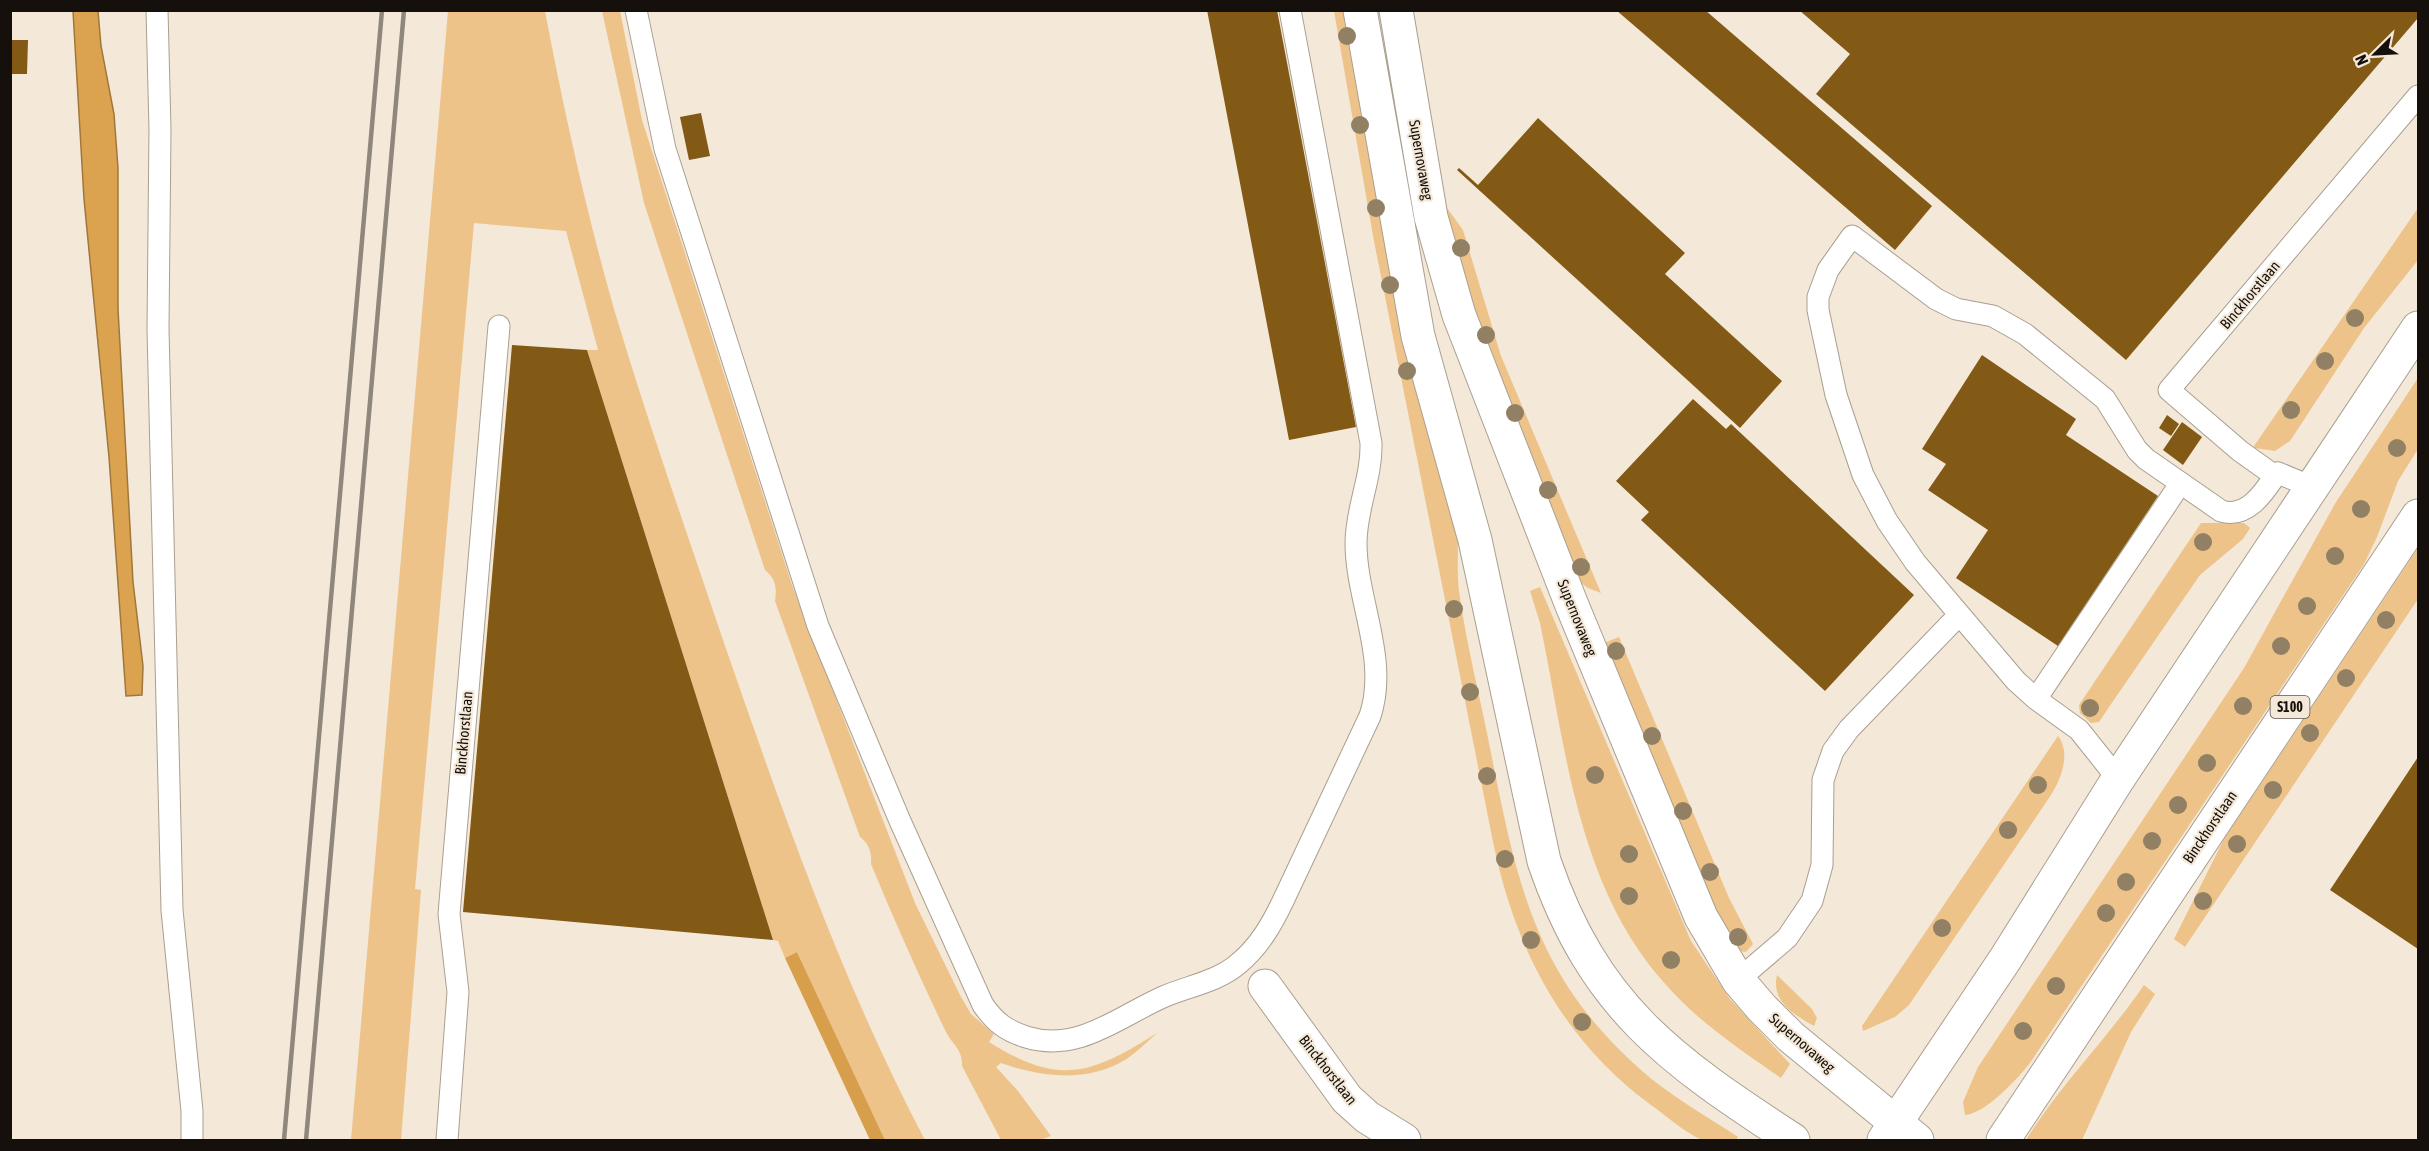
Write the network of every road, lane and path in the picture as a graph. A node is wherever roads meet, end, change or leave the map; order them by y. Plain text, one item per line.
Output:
1 (157, 10) edge
2 (636, 10) edge
3 (1290, 10) edge
4 (1360, 10) edge
5 (1396, 10) edge
6 (2418, 96) edge
7 (499, 326) dead end
8 (2418, 328) edge
9 (2276, 476) junction
10 (2180, 483) junction
11 (2312, 487) junction
12 (2418, 516) edge
13 (1959, 615) junction
14 (2036, 699) junction
15 (2118, 779) junction
16 (1245, 958) junction
17 (1738, 980) junction
18 (1265, 986) joint
19 (1899, 1134) edge
20 (192, 1140) edge
21 (447, 1140) edge
22 (1404, 1140) edge
23 (1793, 1140) edge
24 (2003, 1140) edge

1 - 20 lane
2 - 16 lane
3 - 16 lane
4 - 23 main road
5 - 17 main road, Supernovaweg
6 - 9 lane, Binckhorstlaan
7 - 21 lane, Binckhorstlaan
8 - 11 main road
9 - 10 lane
9 - 11 lane, Binckhorstlaan
10 - 13 lane
10 - 14 lane
11 - 15 main road
12 - 24 main road, Binckhorstlaan / S100
13 - 14 lane
13 - 17 lane
14 - 15 lane
15 - 19 main road
16 - 18 lane
17 - 19 main road, Supernovaweg
18 - 22 main road, Binckhorstlaan

